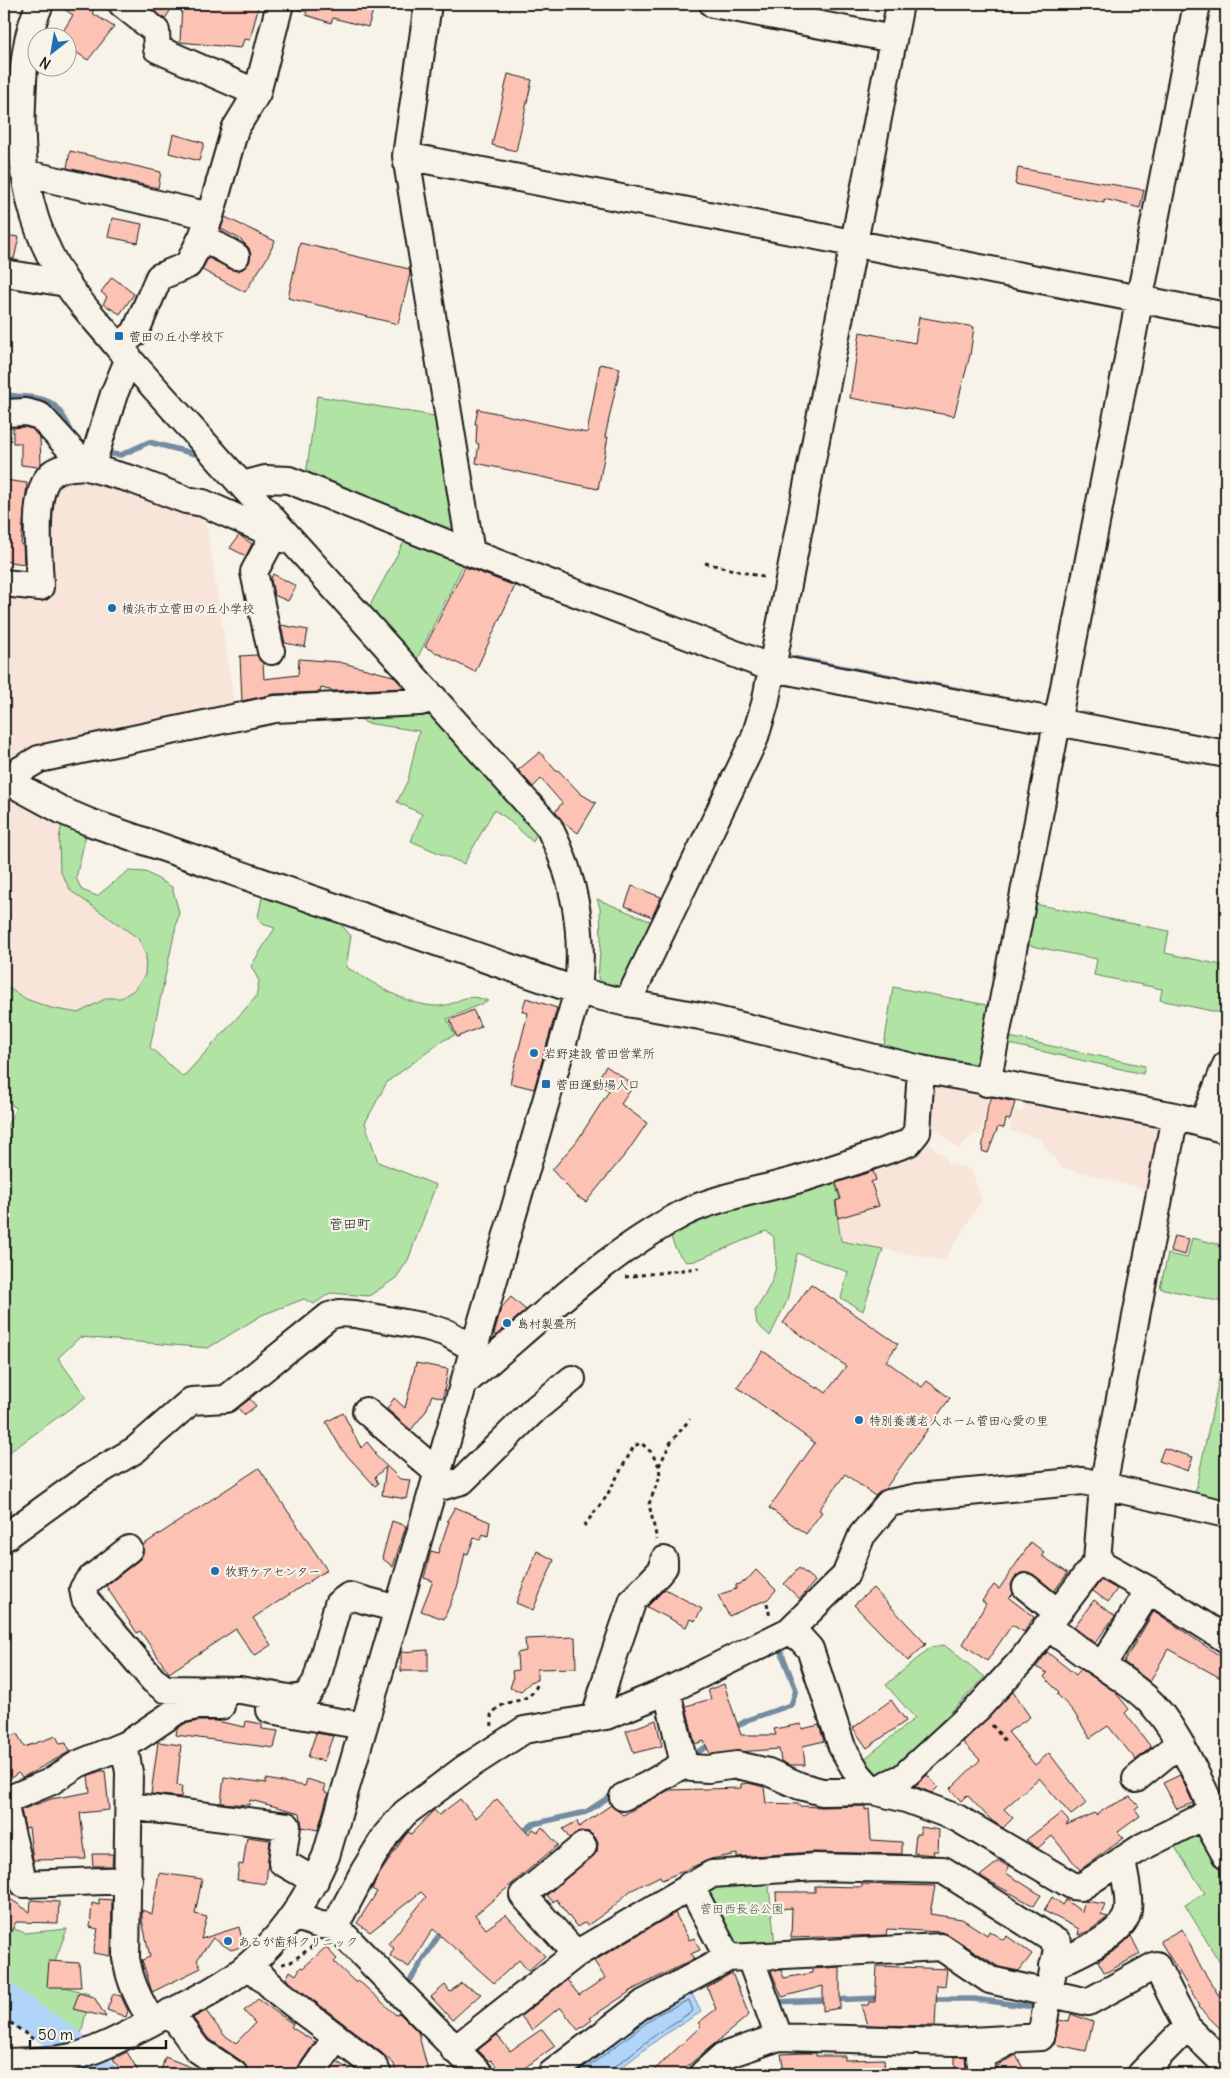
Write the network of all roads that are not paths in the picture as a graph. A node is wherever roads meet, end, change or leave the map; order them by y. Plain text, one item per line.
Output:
1 (40, 4) edge
2 (122, 4) edge
3 (280, 4) edge
4 (713, 4) edge
5 (900, 4) edge
6 (1197, 4) edge
7 (425, 5) edge
8 (893, 39) junction
9 (257, 93) junction
10 (406, 156) junction
11 (24, 173) junction
12 (206, 227) junction
13 (854, 243) junction
14 (236, 256) dead end
15 (4, 273) edge
16 (66, 283) junction
17 (1139, 299) junction
18 (1226, 316) edge
19 (124, 352) junction
20 (4, 413) edge
21 (91, 466) junction
22 (242, 485) junction
23 (274, 535) junction
24 (298, 545) junction
25 (471, 553) junction
26 (4, 583) edge
27 (271, 651) dead end
28 (772, 668) junction
29 (434, 698) junction
30 (1058, 721) junction
31 (1226, 754) edge
32 (4, 779) edge
33 (578, 990) junction
34 (627, 1003) junction
35 (1226, 1065) edge
36 (921, 1069) junction
37 (987, 1082) junction
38 (1175, 1116) junction
39 (1215, 1126) edge
40 (474, 1348) junction
41 (572, 1379) dead end
42 (463, 1384) junction
43 (366, 1411) dead end
44 (436, 1481) junction
45 (1103, 1486) junction
46 (1226, 1514) edge
47 (4, 1538) edge
48 (129, 1549) dead end
49 (664, 1560) road end
50 (1097, 1561) junction
51 (1026, 1587) dead end
52 (1149, 1590) junction
53 (398, 1609) junction
54 (1051, 1620) junction
55 (789, 1631) junction
56 (1226, 1639) edge
57 (1108, 1656) dead end
58 (667, 1691) junction
59 (595, 1718) junction
60 (364, 1726) junction
61 (1180, 1743) junction
62 (124, 1745) junction
63 (684, 1764) junction
64 (1136, 1779) dead end
65 (873, 1791) junction
66 (623, 1797) dead end
67 (4, 1803) edge
68 (129, 1806) junction
69 (1214, 1810) edge
70 (1226, 1856) edge
71 (575, 1859) dead end
72 (1122, 1860) junction
73 (129, 1880) junction
74 (314, 1881) junction
75 (690, 1885) junction
76 (294, 1916) junction
77 (335, 1926) junction
78 (576, 1954) junction
79 (739, 1958) junction
80 (249, 1965) junction
81 (1053, 1966) junction
82 (1048, 1992) junction
83 (161, 2017) junction
84 (1187, 2027) junction
85 (779, 2037) junction
86 (336, 2038) junction
87 (1018, 2038) junction
88 (454, 2050) junction
89 (4, 2062) edge
90 (732, 2065) edge
91 (1226, 2065) edge
92 (234, 2074) edge
93 (311, 2074) edge
94 (378, 2074) edge
95 (480, 2074) edge
96 (551, 2074) edge
97 (703, 2074) edge
98 (982, 2074) edge
99 (1141, 2074) edge

1 - 11 street
2 - 9 street
3 - 9 street
4 - 8 street
5 - 8 street
6 - 17 street
7 - 10 street
8 - 13 street
9 - 12 street
10 - 13 street
10 - 25 street
11 - 12 street
11 - 16 street
12 - 14 street
12 - 19 street
13 - 17 street
13 - 28 street
15 - 16 street
16 - 19 street
17 - 18 street
17 - 30 street
19 - 21 street
19 - 22 street
20 - 21 street
21 - 23 street
21 - 26 street
22 - 24 street
22 - 25 street
23 - 24 street
23 - 27 street
24 - 29 street
25 - 28 street
28 - 30 street
28 - 34 street
29 - 32 street
29 - 33 street
30 - 31 street
30 - 37 street
32 - 33 street
33 - 34 street
33 - 40 street
34 - 36 street
35 - 39 street
36 - 37 street
36 - 42 street
37 - 38 street
38 - 39 street
38 - 45 street
40 - 42 street
40 - 47 street
41 - 44 street
42 - 44 street
43 - 44 street
44 - 53 street
45 - 46 street
45 - 50 street
45 - 55 street
48 - 53 street
49 - 59 street
50 - 52 street
50 - 54 street
51 - 54 street
52 - 56 street
52 - 57 street
53 - 60 street
54 - 61 street
54 - 65 street
55 - 58 street
55 - 65 street
58 - 59 street
58 - 63 street
59 - 77 street
60 - 62 street
60 - 74 street
61 - 64 street
61 - 69 street
62 - 67 street
62 - 68 street
63 - 65 street
63 - 66 street
65 - 72 street
67 - 73 street
68 - 73 street
68 - 74 street
69 - 70 street
69 - 72 street
71 - 78 street
72 - 81 street
73 - 83 street
74 - 76 street
75 - 78 street
75 - 79 street
75 - 81 street
76 - 77 street
76 - 80 street
77 - 88 street
78 - 88 street
79 - 82 street
79 - 85 street
79 - 96 street
80 - 83 street
80 - 86 street
81 - 82 street
82 - 84 street
82 - 87 street
83 - 89 street
83 - 92 street
84 - 91 street
84 - 99 street
85 - 87 street
85 - 90 street
86 - 93 street
86 - 94 street
87 - 98 street
88 - 95 street
90 - 97 street

